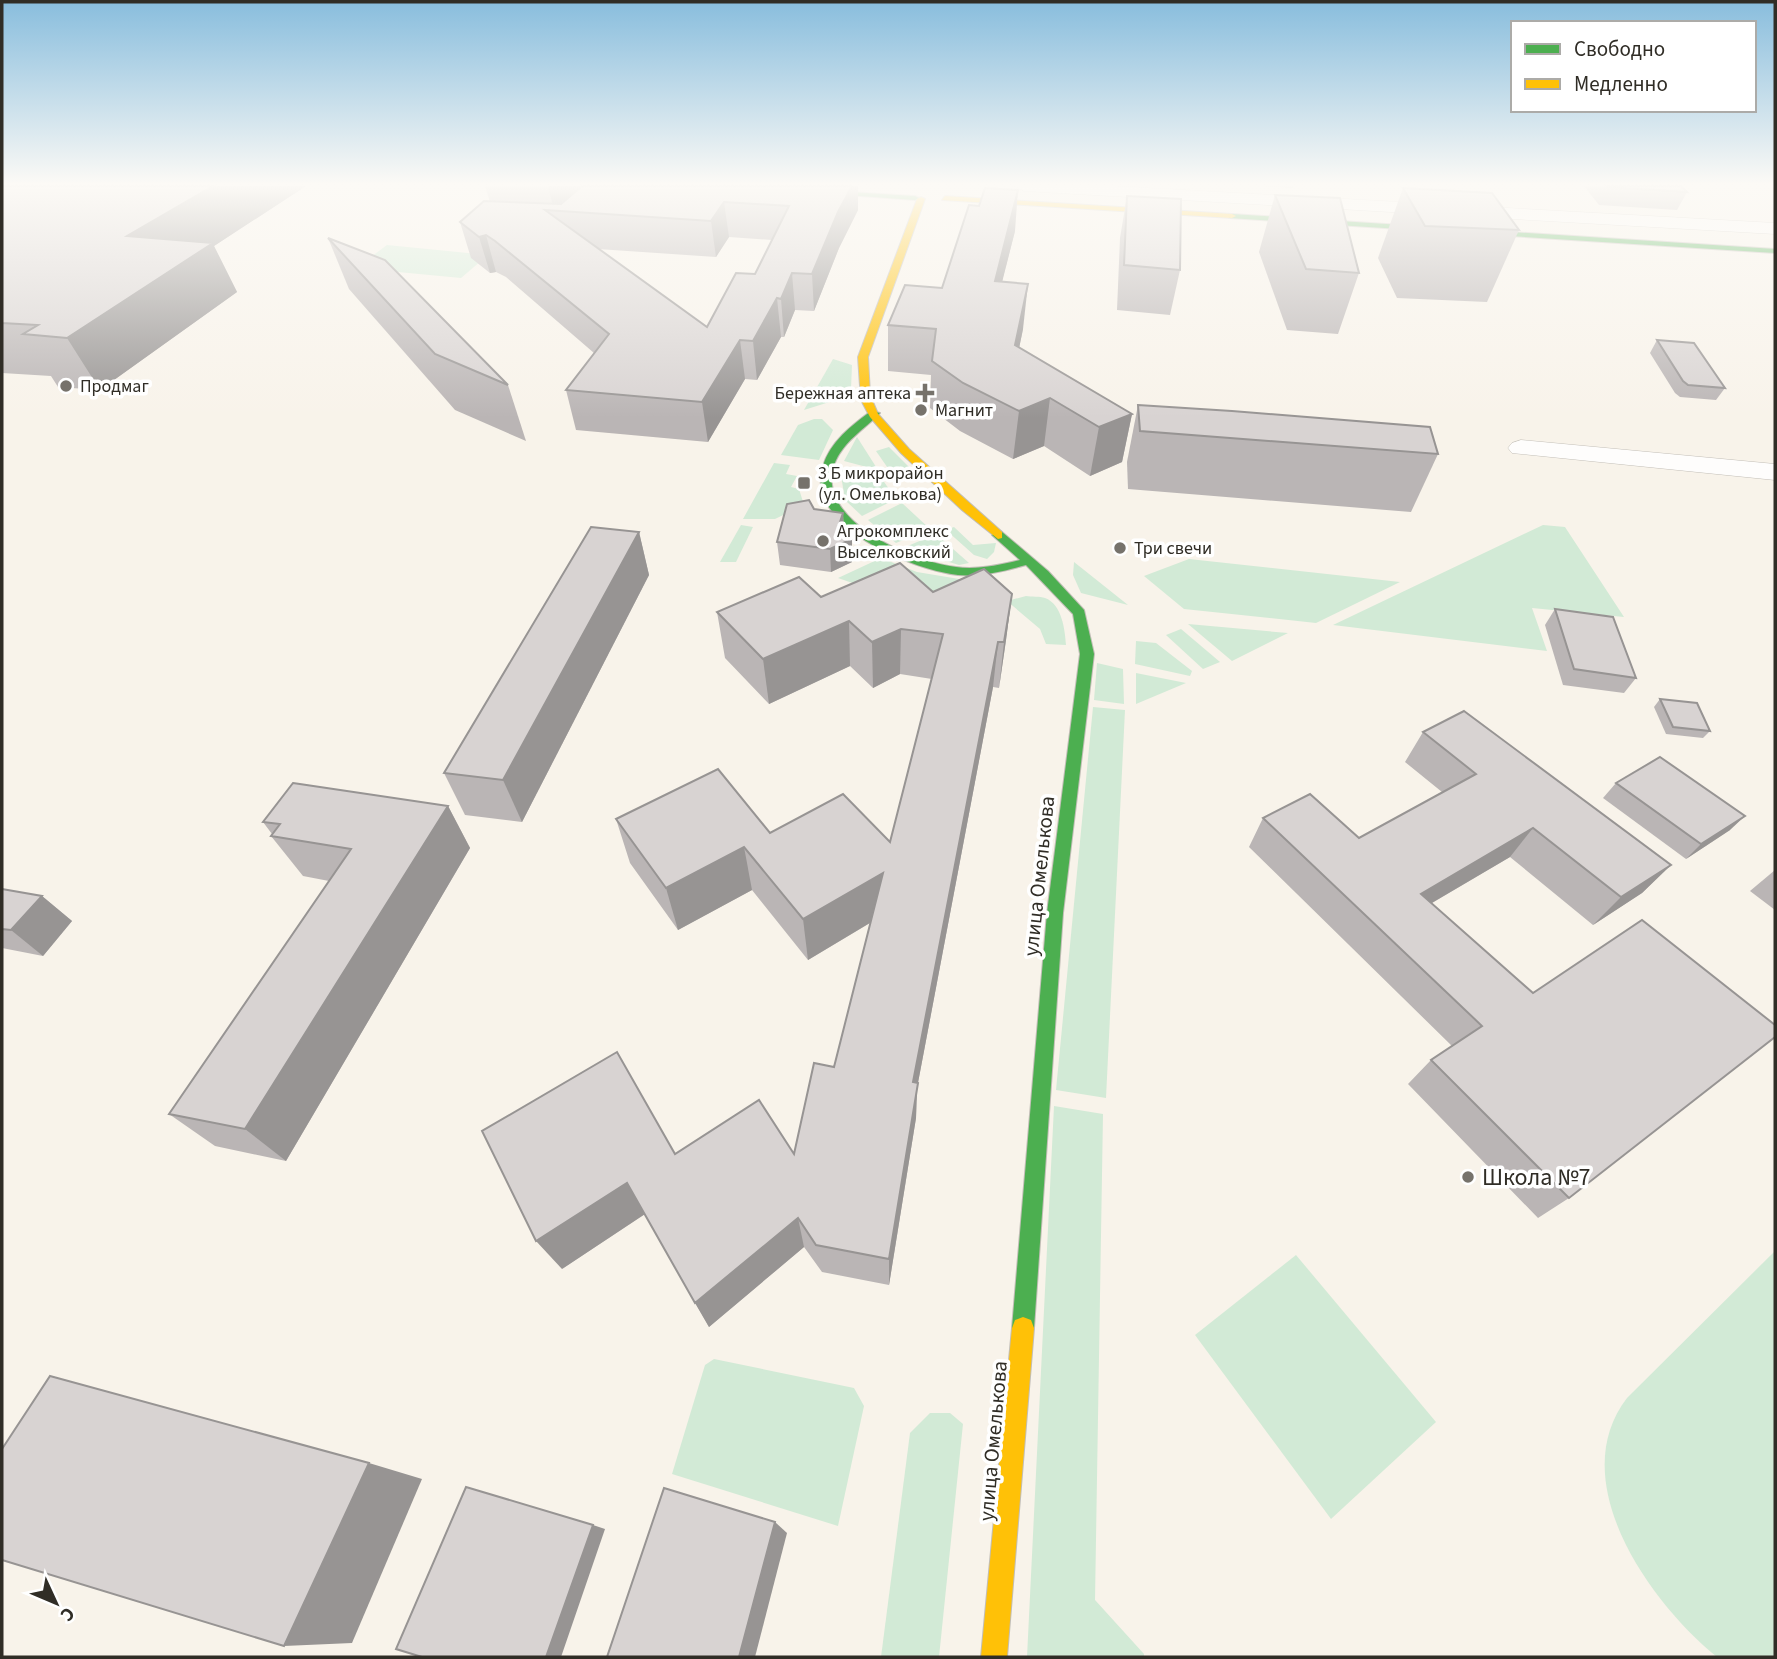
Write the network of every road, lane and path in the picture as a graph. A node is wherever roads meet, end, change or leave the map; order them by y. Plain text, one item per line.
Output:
1 (895, 263) edge
2 (1740, 263) edge
3 (1745, 265) dead end
4 (875, 414) junction
5 (1521, 448) dead end
6 (1775, 472) edge
7 (1030, 561) junction
8 (994, 1657) edge

1 - 4 street, улица Омелькова
2 - 3 street
4 - 7 street, улица Омелькова
4 - 7 street
5 - 6 street
7 - 8 street, улица Омелькова

